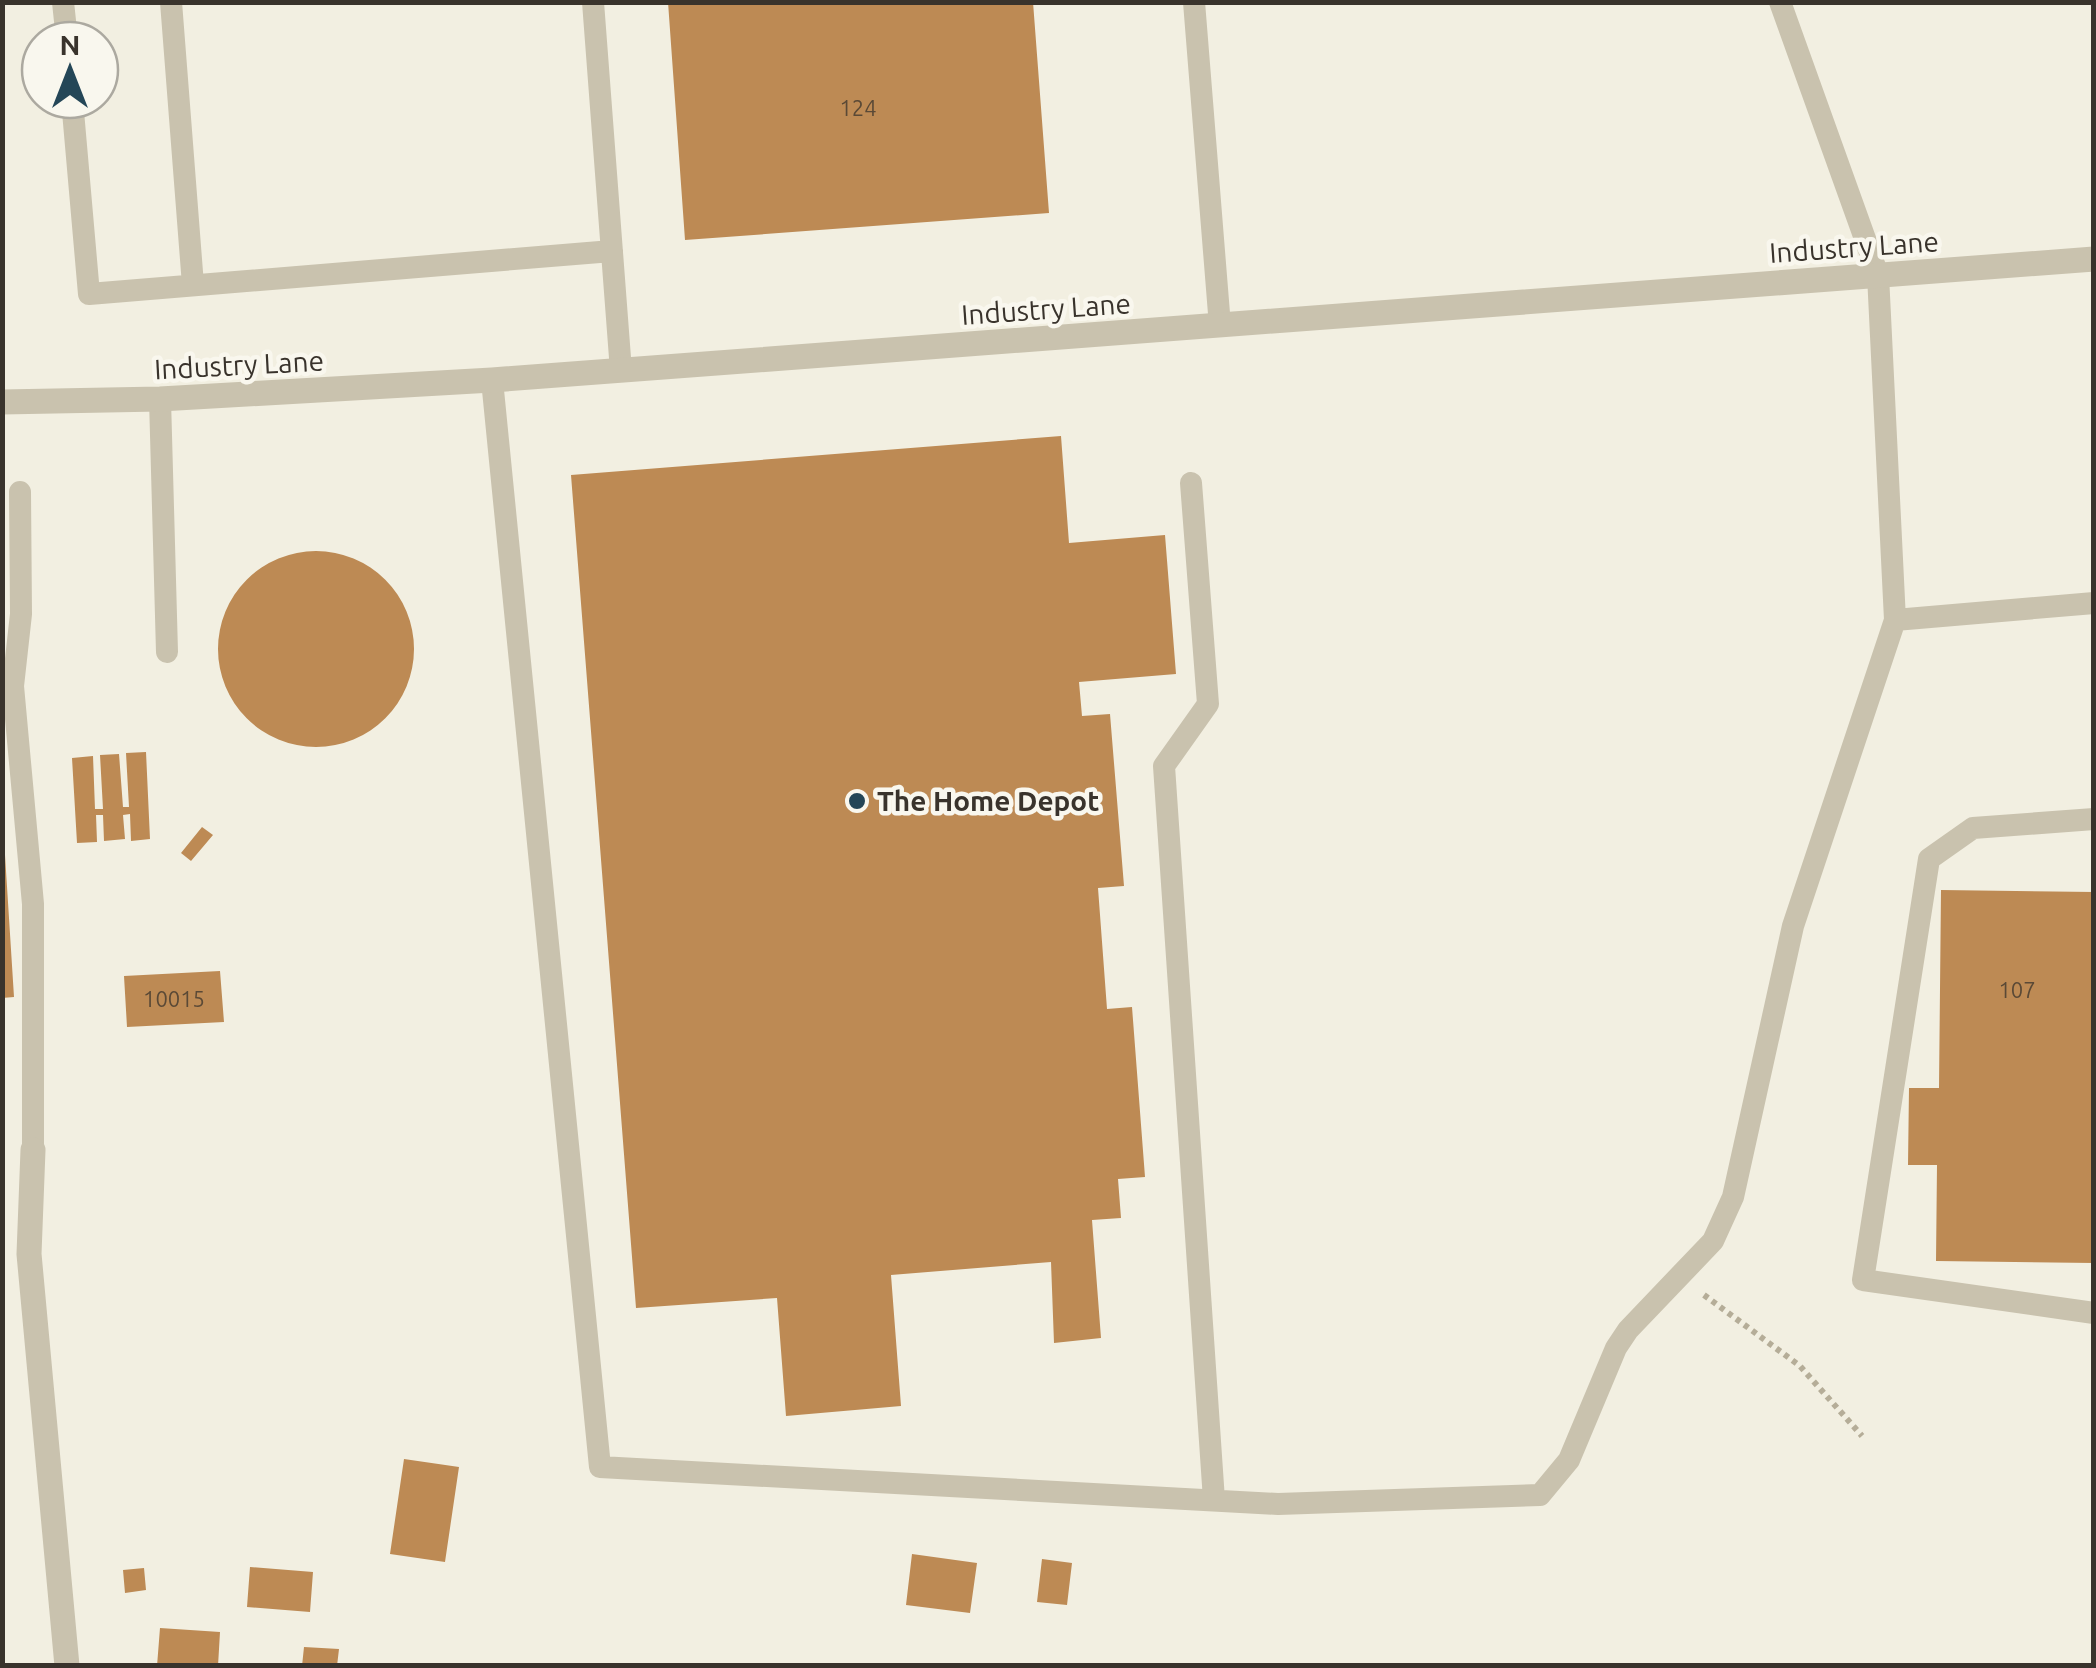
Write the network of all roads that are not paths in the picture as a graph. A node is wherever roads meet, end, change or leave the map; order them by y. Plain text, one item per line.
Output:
1 (171, 2) edge
2 (592, 2) edge
3 (1194, 2) edge
4 (1780, 2) edge
5 (74, 120) edge
6 (612, 251) junction
7 (2094, 259) edge
8 (1878, 275) junction
9 (193, 285) junction
10 (1220, 326) junction
11 (621, 371) junction
12 (492, 380) junction
13 (160, 400) junction
14 (2, 402) edge
15 (1191, 483) dead end
16 (20, 492) dead end
17 (2094, 603) edge
18 (1895, 620) junction
19 (167, 652) dead end
20 (2094, 819) edge
21 (33, 1150) joint
22 (2094, 1313) edge
23 (1214, 1500) junction
24 (67, 1666) edge

1 - 9 lane
2 - 6 lane
3 - 10 lane
4 - 8 lane
5 - 9 lane
6 - 9 lane
6 - 11 lane
7 - 8 street, Industry Lane
8 - 10 street, Industry Lane
8 - 18 lane
10 - 11 street, Industry Lane
11 - 12 street, Industry Lane
12 - 13 street, Industry Lane
12 - 23 lane
13 - 14 street, Industry Lane
13 - 19 lane
15 - 23 lane
16 - 21 lane
17 - 18 lane
18 - 23 lane
20 - 22 lane
21 - 24 street

